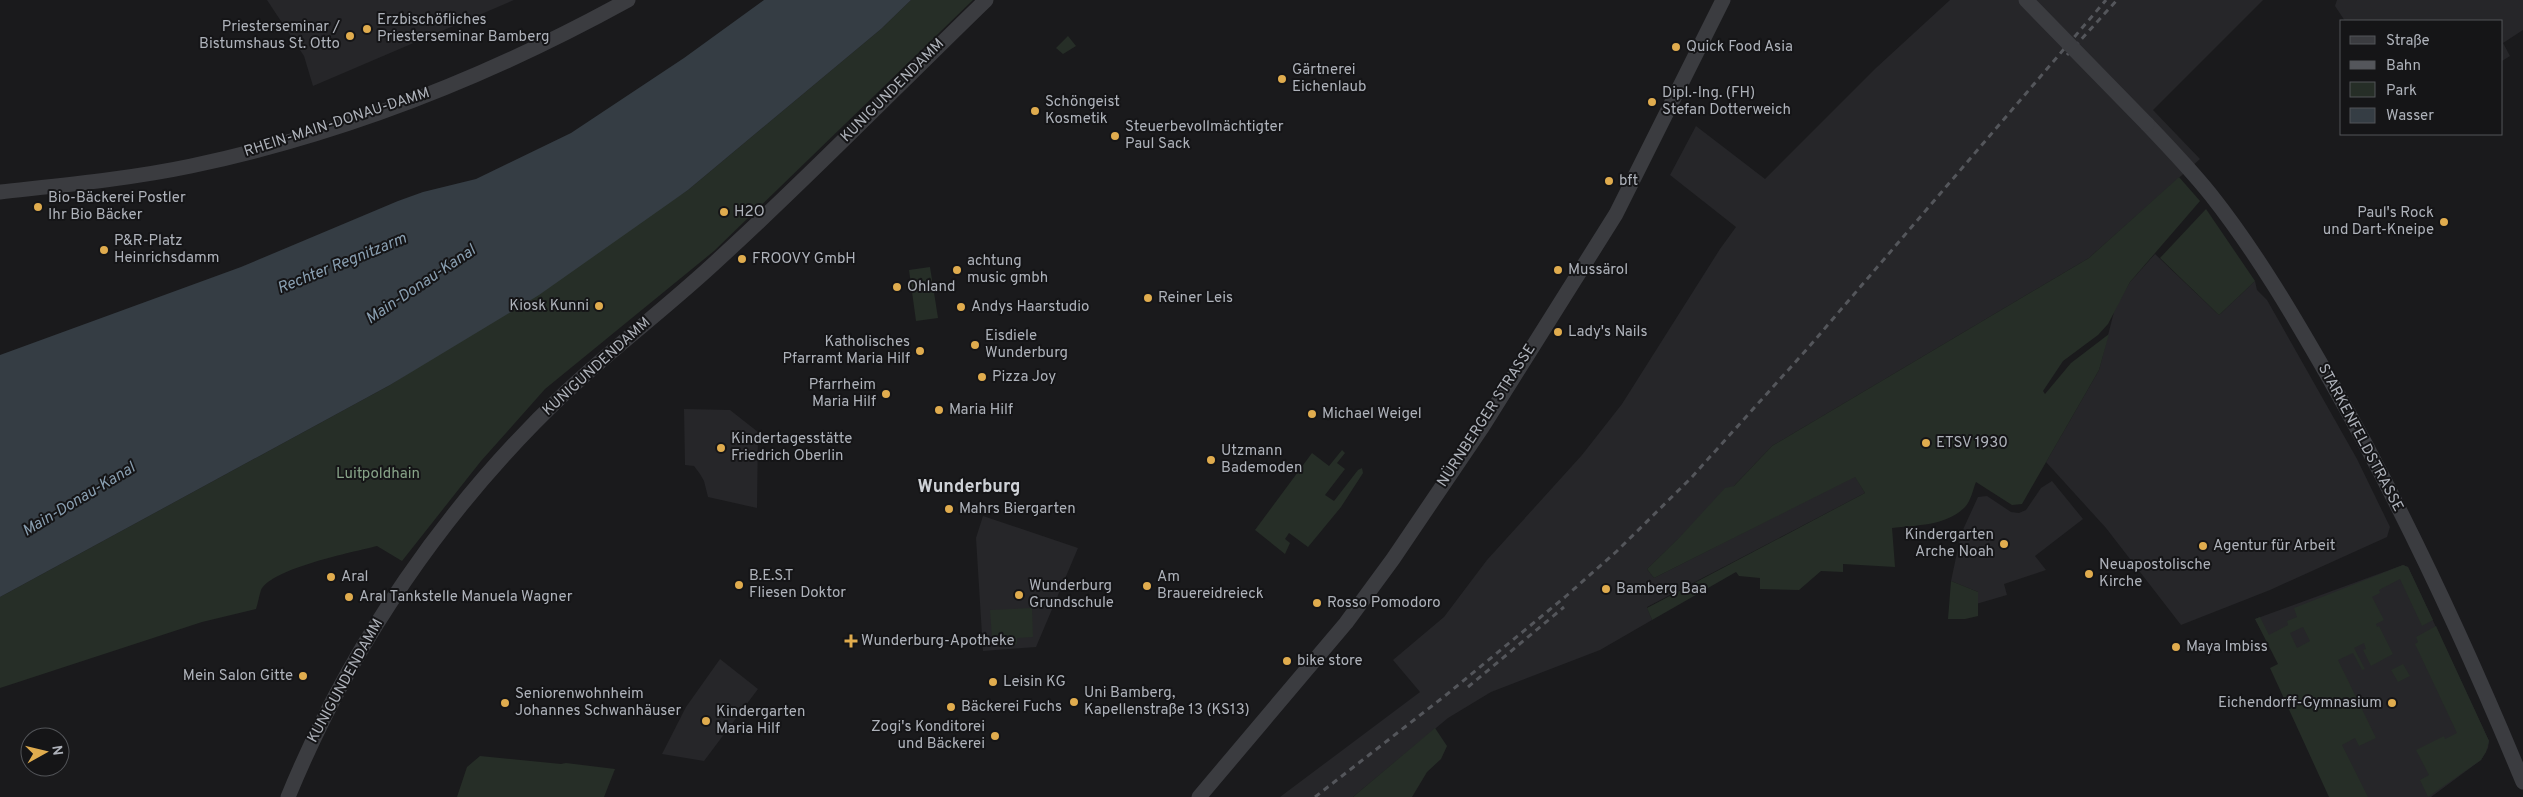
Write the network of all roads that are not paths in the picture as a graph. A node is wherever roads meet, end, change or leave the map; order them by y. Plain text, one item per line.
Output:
1 (628, 0) edge
2 (986, 0) edge
3 (1723, 0) edge
4 (2026, 0) edge
5 (0, 192) edge
6 (2523, 782) edge
7 (288, 797) edge
8 (1199, 797) edge

1 - 5 street, RHEIN-MAIN-DONAU-DAMM
2 - 7 street, KUNIGUNDENDAMM
3 - 8 street, NÜRNBERGER STRASSE
4 - 6 street, STARKENFELDSTRASSE, bridge

